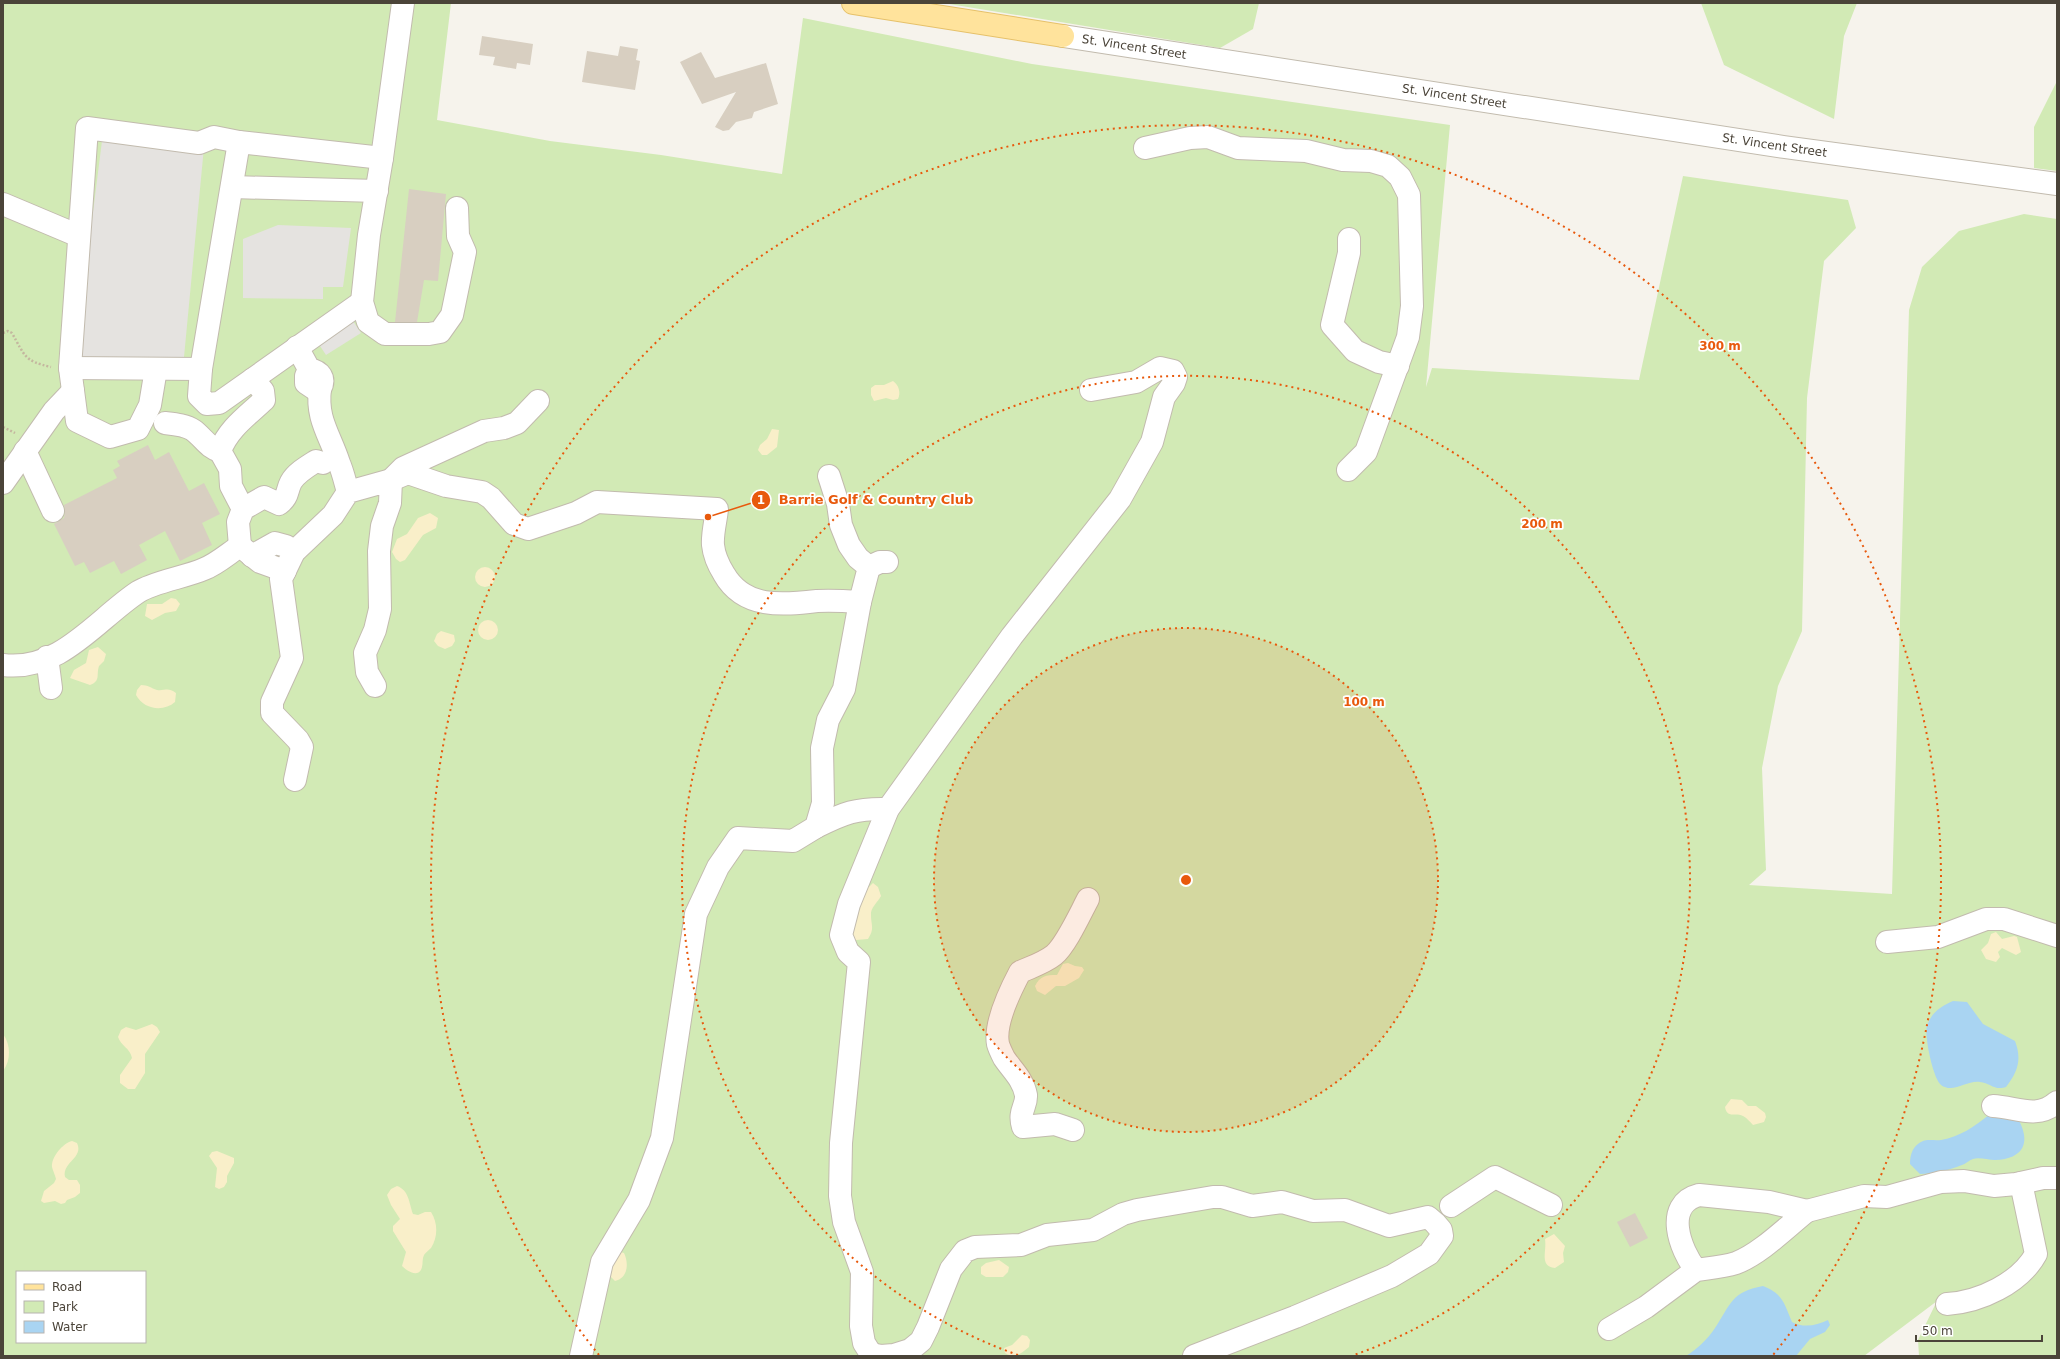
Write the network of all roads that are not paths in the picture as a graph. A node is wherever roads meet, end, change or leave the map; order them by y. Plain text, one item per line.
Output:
1 (403, 3) edge
2 (853, 3) edge
3 (1063, 36) joint
4 (239, 142) junction
5 (1145, 148) dead end
6 (382, 158) junction
7 (2057, 184) edge
8 (232, 187) junction
9 (377, 191) junction
10 (3, 204) edge
11 (458, 208) dead end
12 (79, 236) junction
13 (1349, 239) dead end
14 (362, 302) junction
15 (297, 347) junction
16 (1398, 366) junction
17 (70, 368) junction
18 (200, 368) junction
19 (156, 369) junction
20 (253, 379) junction
21 (1091, 390) dead end
22 (73, 391) junction
23 (538, 401) dead end
24 (219, 403) junction
25 (165, 423) dead end
26 (233, 429) junction
27 (25, 451) junction
28 (220, 451) junction
29 (329, 457) junction
30 (1348, 470) dead end
31 (829, 476) dead end
32 (391, 480) junction
33 (3, 483) edge
34 (345, 485) junction
35 (243, 509) junction
36 (53, 511) dead end
37 (246, 551) junction
38 (290, 562) junction
39 (860, 602) junction
40 (47, 657) junction
41 (3, 665) edge
42 (375, 686) dead end
43 (51, 688) dead end
44 (295, 780) dead end
45 (888, 809) junction
46 (816, 827) junction
47 (1088, 899) dead end
48 (2057, 936) edge
49 (1886, 942) dead end
50 (2057, 1102) edge
51 (1993, 1106) dead end
52 (1073, 1130) dead end
53 (2057, 1178) edge
54 (2021, 1183) junction
55 (1551, 1205) dead end
56 (1451, 1206) junction
57 (1800, 1216) junction
58 (1428, 1218) junction
59 (1442, 1236) junction
60 (1696, 1270) junction
61 (1947, 1304) dead end
62 (1609, 1329) dead end
63 (581, 1355) edge
64 (871, 1355) edge
65 (1194, 1356) edge

1 - 6 street
2 - 3 main road, St. Vincent Street
3 - 7 street, St. Vincent Street
4 - 6 street
4 - 8 street
4 - 12 street
5 - 16 street
6 - 9 street
8 - 9 street
8 - 18 street
9 - 14 street
10 - 12 street
11 - 14 street
12 - 17 street
13 - 16 street
14 - 15 street
15 - 20 street
15 - 29 street
16 - 30 street
17 - 19 street
17 - 22 street
18 - 19 street
18 - 24 street
19 - 22 street
20 - 24 street
20 - 26 street
21 - 45 street
22 - 27 street
23 - 32 street
24 - 26 street
25 - 28 street
26 - 28 street
27 - 33 street
27 - 36 street
28 - 35 street
29 - 34 street
29 - 35 street
31 - 39 street
32 - 34 street
32 - 39 street
32 - 42 street
34 - 38 street
35 - 37 street
37 - 38 street
37 - 40 street
38 - 44 street
39 - 46 street
40 - 41 street
40 - 43 street
45 - 46 street
45 - 64 street
46 - 63 street
47 - 52 street
48 - 49 street
50 - 51 street
53 - 54 street
54 - 57 street
54 - 61 street
55 - 56 street
56 - 58 street
56 - 59 street
57 - 60 street
57 - 60 street
58 - 59 street
58 - 64 street
59 - 65 street
60 - 62 street

